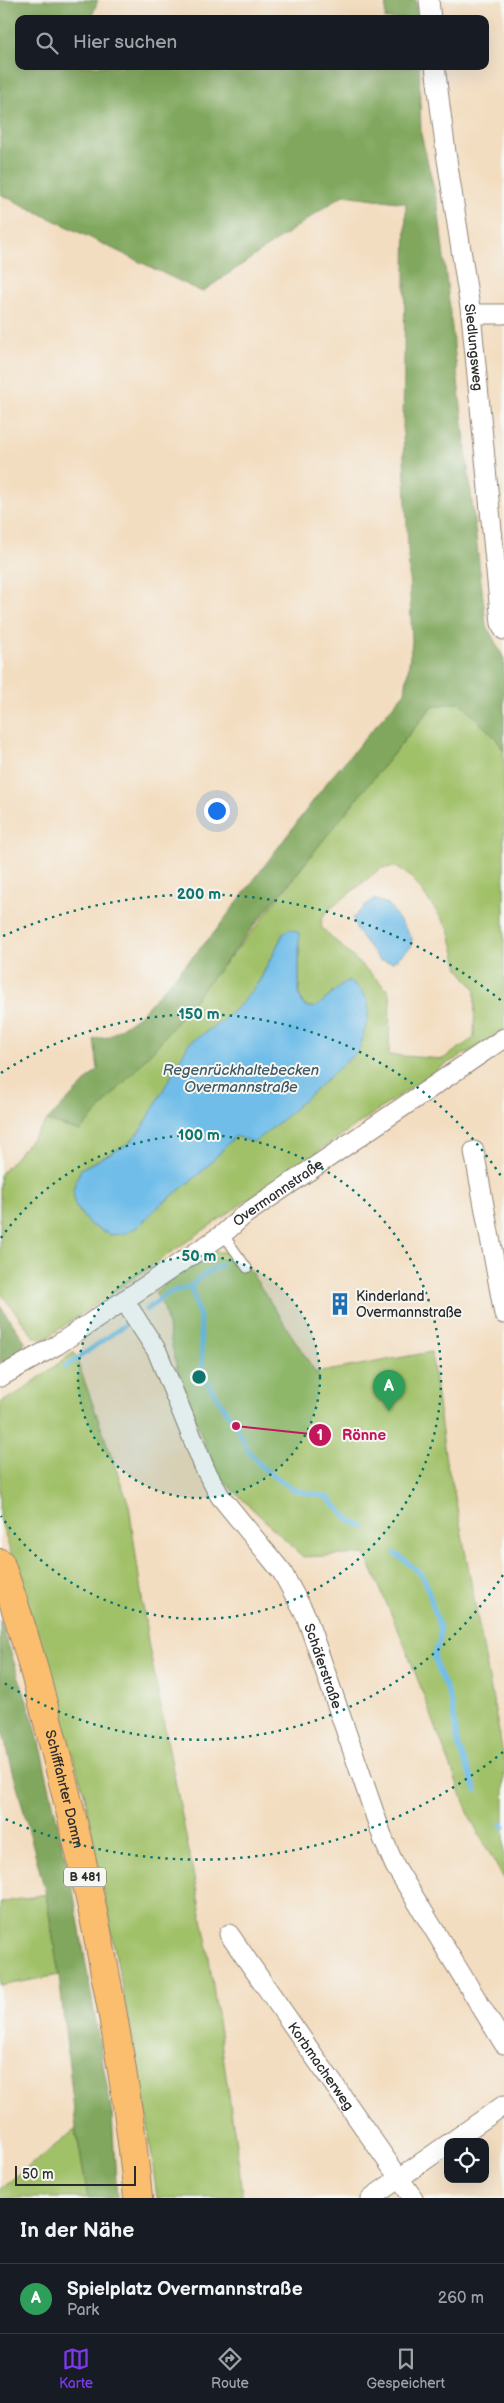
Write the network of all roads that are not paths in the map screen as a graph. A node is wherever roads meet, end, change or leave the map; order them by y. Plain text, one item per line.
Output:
1 (429, 0) edge
2 (431, 15) edge
3 (436, 70) edge
4 (471, 314) junction
5 (504, 314) edge
6 (504, 630) edge
7 (504, 1038) edge
8 (474, 1151) dead end
9 (223, 1234) junction
10 (247, 1268) dead end
11 (124, 1300) junction
12 (503, 1304) edge
13 (0, 1377) edge
14 (0, 1563) edge
15 (229, 1934) dead end
16 (504, 2044) edge
17 (504, 2105) edge
18 (457, 2138) edge
19 (444, 2147) edge
20 (400, 2178) junction
21 (138, 2198) edge
22 (371, 2198) edge
23 (413, 2198) edge

1 - 2 street
3 - 4 street, Siedlungsweg
4 - 5 street
4 - 6 street, Siedlungsweg
7 - 9 street, Overmannstraße
8 - 12 street
9 - 10 lane
9 - 11 street, Overmannstraße
11 - 13 street, Overmannstraße
11 - 16 street, Schäferstraße
14 - 21 main road, Schifffahrter Damm / B 481
15 - 20 street, Korbmacherweg
17 - 18 street
19 - 20 street
20 - 22 street
20 - 23 street, Korbmacherweg

